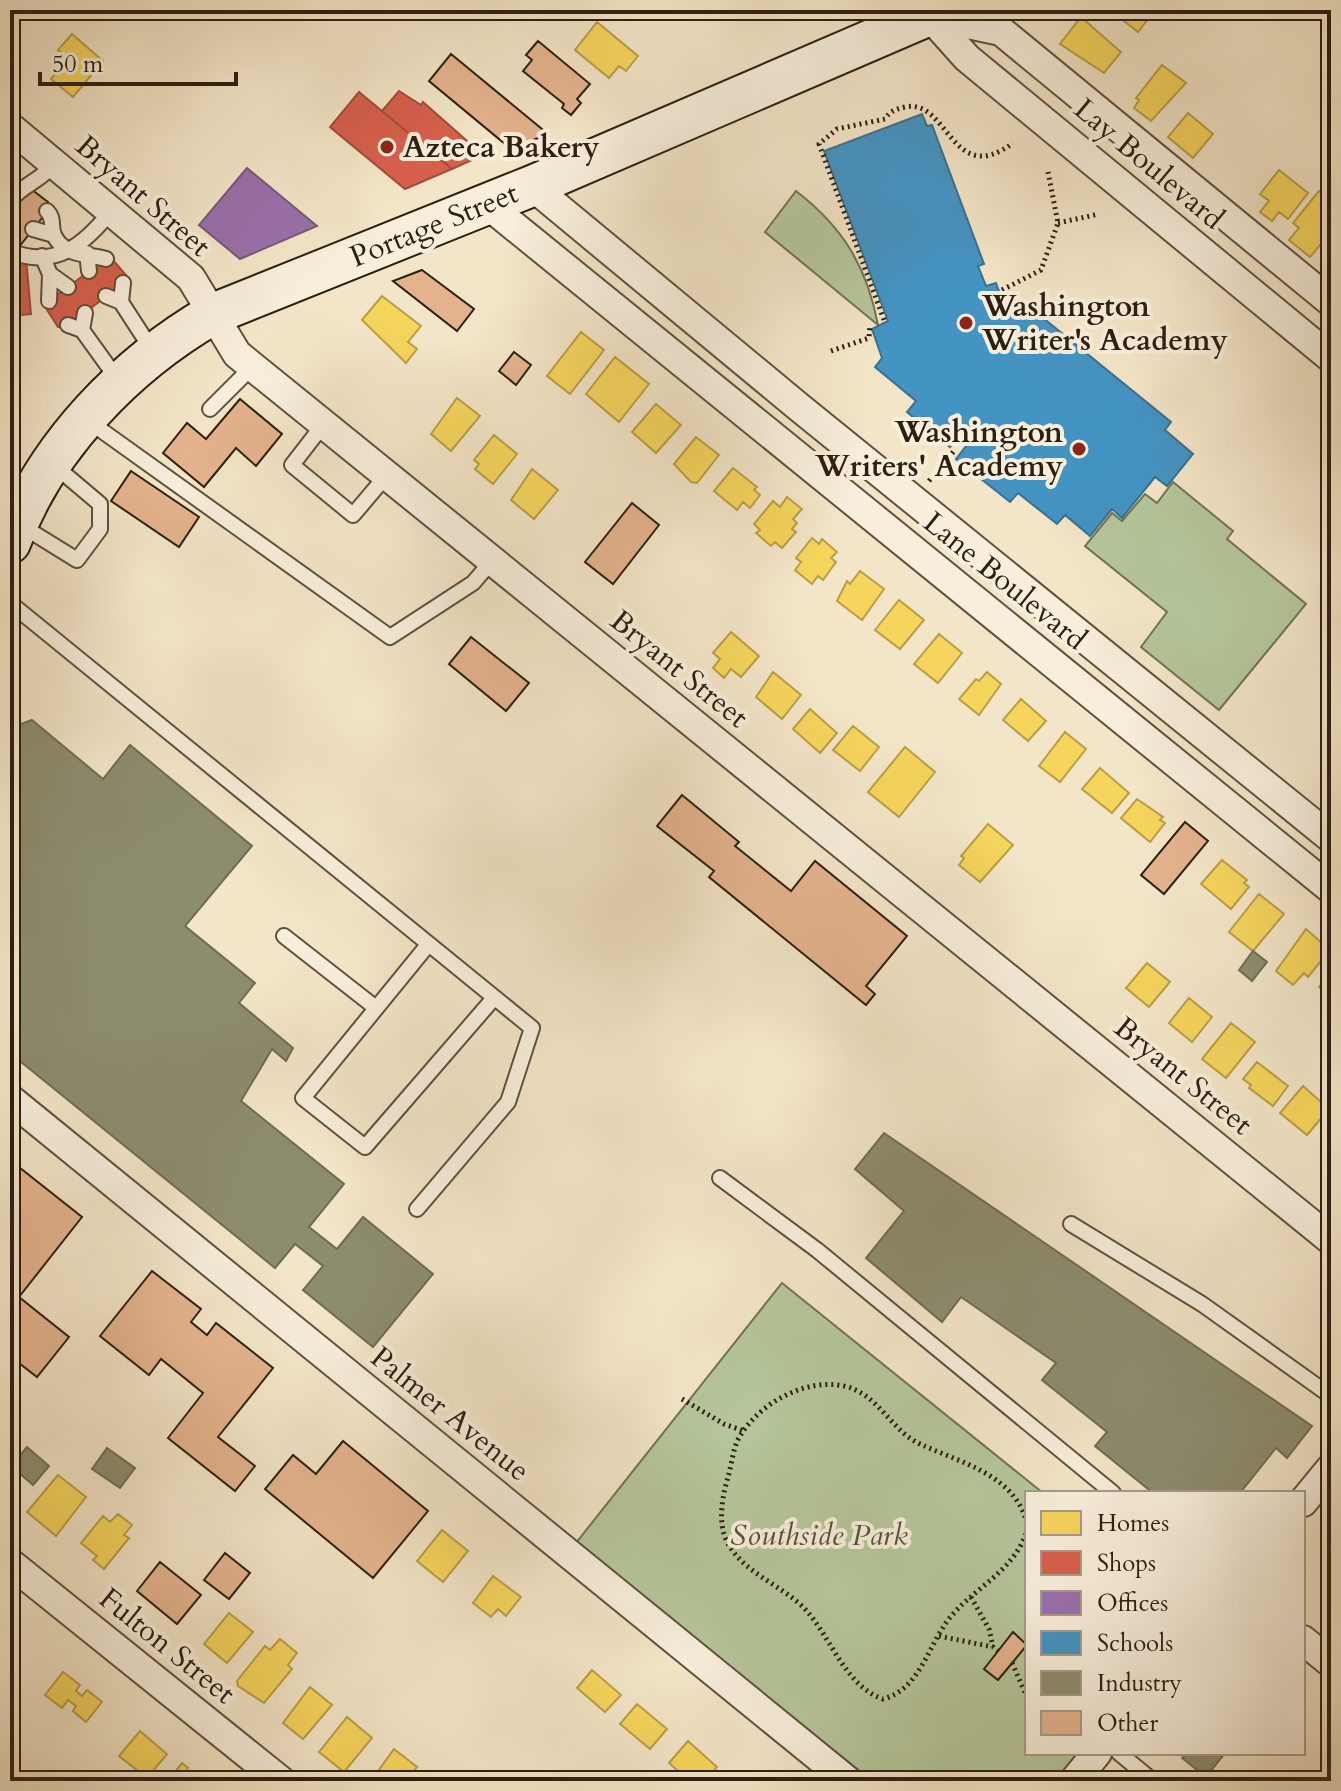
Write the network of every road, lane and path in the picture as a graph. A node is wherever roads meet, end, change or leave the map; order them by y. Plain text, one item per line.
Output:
1 (932, 12) edge
2 (10, 127) edge
3 (1013, 143) dead end
4 (54, 164) junction
5 (1048, 172) dead end
6 (532, 186) junction
7 (18, 193) edge
8 (488, 205) junction
9 (47, 211) dead end
10 (111, 211) junction
11 (1099, 214) dead end
12 (1058, 223) junction
13 (33, 229) dead end
14 (54, 235) junction
15 (10, 251) edge
16 (69, 252) junction
17 (87, 253) junction
18 (42, 256) junction
19 (106, 259) dead end
20 (1291, 270) junction
21 (89, 271) dead end
22 (50, 274) junction
23 (123, 283) dead end
24 (68, 287) dead end
25 (1002, 290) dead end
26 (106, 296) dead end
27 (49, 301) dead end
28 (121, 302) junction
29 (1331, 302) edge
30 (1264, 303) junction
31 (85, 313) dead end
32 (213, 314) junction
33 (884, 320) dead end
34 (870, 325) dead end
35 (831, 351) dead end
36 (154, 354) junction
37 (1331, 358) edge
38 (252, 367) junction
39 (120, 384) junction
40 (210, 409) dead end
41 (86, 420) junction
42 (323, 425) junction
43 (954, 451) dead end
44 (53, 464) junction
45 (386, 476) junction
46 (928, 482) dead end
47 (14, 533) edge
48 (976, 551) junction
49 (491, 562) junction
50 (951, 581) junction
51 (10, 603) edge
52 (1300, 813) junction
53 (1331, 838) edge
54 (1276, 844) junction
55 (1331, 889) edge
56 (284, 936) dead end
57 (427, 946) junction
58 (494, 998) junction
59 (376, 1008) junction
60 (10, 1099) edge
61 (720, 1178) dead end
62 (417, 1209) dead end
63 (1071, 1224) dead end
64 (1331, 1240) edge
65 (1331, 1396) edge
66 (682, 1399) dead end
67 (744, 1431) junction
68 (1331, 1468) edge
69 (1111, 1491) edge
70 (1305, 1500) edge
71 (1025, 1519) edge
72 (1025, 1537) edge
73 (10, 1563) edge
74 (970, 1596) junction
75 (939, 1636) junction
76 (1305, 1642) edge
77 (1331, 1663) edge
78 (1024, 1666) dead end
79 (1025, 1692) edge
80 (1095, 1755) edge
81 (1121, 1755) edge
82 (281, 1781) edge
83 (848, 1781) edge
84 (1074, 1781) edge
85 (1153, 1781) edge

1 - 6 main road, Portage Street
1 - 20 street, Lay Boulevard
1 - 30 street, Lay Boulevard
2 - 4 street, Bryant Street
3 - 33 path
4 - 7 lane
4 - 10 street, Bryant Street
5 - 12 path
6 - 8 main road, Portage Street
6 - 48 street, Lane Boulevard
8 - 32 main road, Portage Street
8 - 50 street, Lane Boulevard
9 - 14 lane
10 - 16 lane
10 - 32 street, Bryant Street
11 - 12 path
12 - 25 path
13 - 14 lane
14 - 16 lane
15 - 18 lane
16 - 17 lane
16 - 18 lane
17 - 19 lane
17 - 21 lane
18 - 22 lane
20 - 29 street, Lay Boulevard
20 - 30 street
22 - 24 lane
22 - 27 lane
23 - 28 lane
26 - 28 lane
28 - 36 lane
30 - 37 street, Lay Boulevard
31 - 39 lane
32 - 36 main road, Portage Street
32 - 38 street, Bryant Street
34 - 35 path
36 - 39 main road, Portage Street
38 - 40 lane
38 - 42 street, Bryant Street
39 - 41 main road, Portage Street
41 - 44 main road, Portage Street
41 - 49 lane
42 - 45 street, Bryant Street
42 - 45 lane
43 - 46 path
44 - 47 main road, Portage Street
44 - 47 lane
45 - 49 street, Bryant Street
48 - 50 street
48 - 52 street, Lane Boulevard
49 - 64 street, Bryant Street
50 - 54 street, Lane Boulevard
51 - 57 lane
52 - 53 street, Lane Boulevard
52 - 54 street
54 - 55 street, Lane Boulevard
56 - 59 lane
57 - 58 lane
57 - 59 lane
58 - 59 lane
58 - 62 lane
60 - 83 street, Palmer Avenue
61 - 69 lane
63 - 65 lane
66 - 67 path
67 - 71 path
67 - 75 path
68 - 70 street
72 - 74 path
73 - 82 street, Fulton Street
74 - 75 path
74 - 75 path
76 - 77 street
78 - 79 path
80 - 84 street
81 - 85 lane

